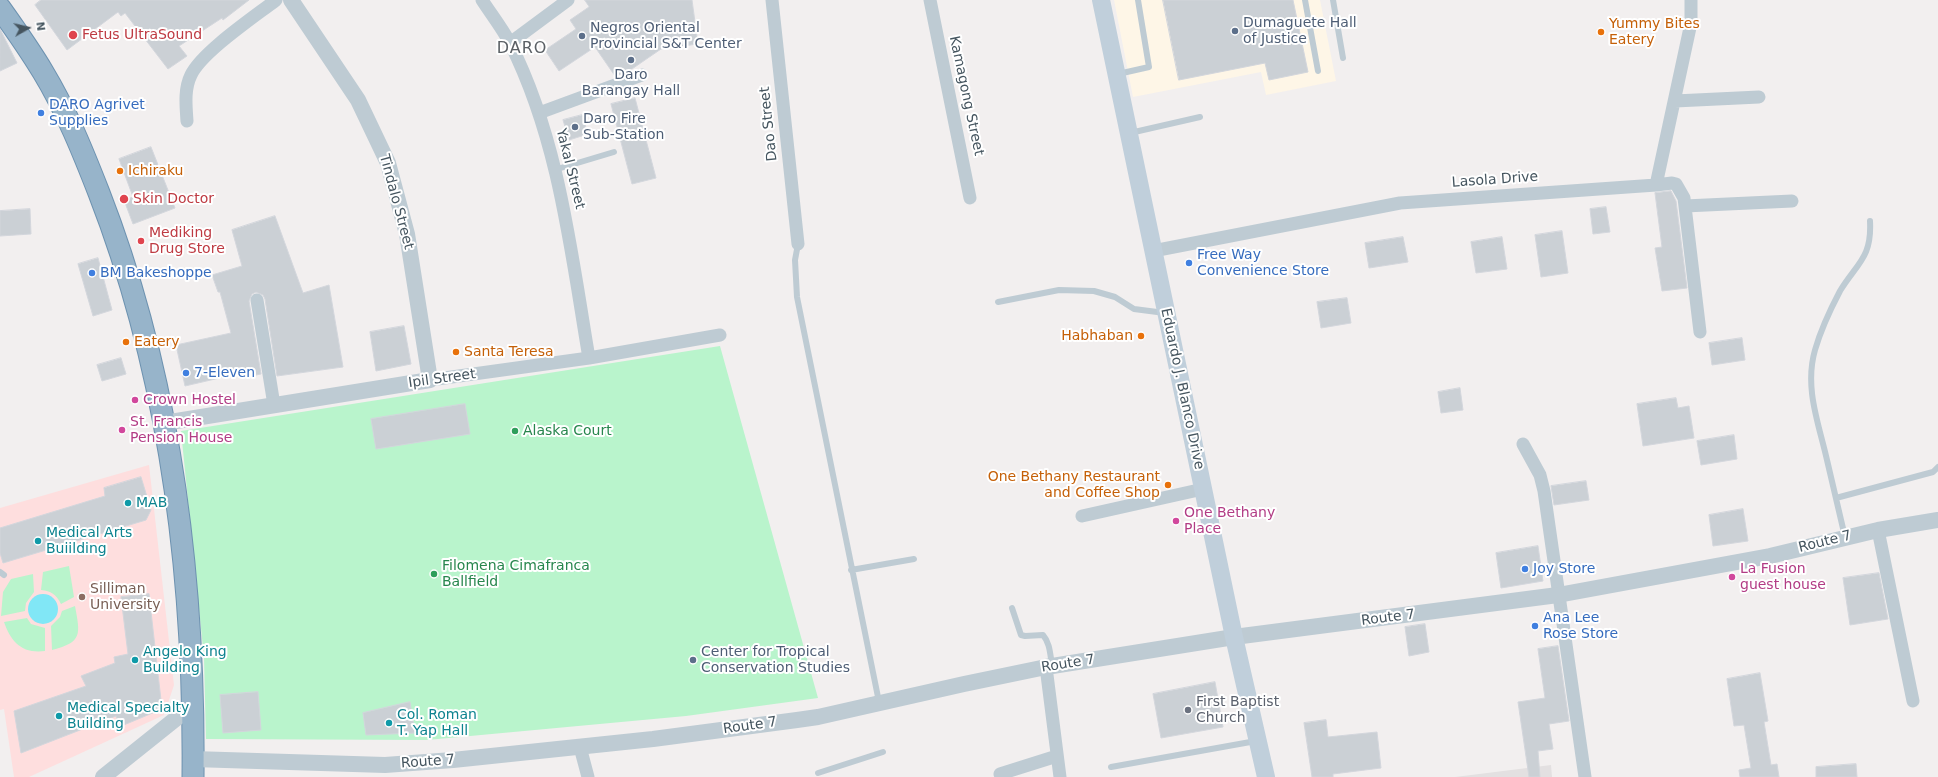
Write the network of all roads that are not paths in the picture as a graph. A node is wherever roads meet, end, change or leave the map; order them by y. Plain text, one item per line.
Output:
1 (276, 0) edge
2 (291, 0) edge
3 (482, 0) edge
4 (568, 0) edge
5 (772, 0) edge
6 (930, 0) edge
7 (1101, 0) edge
8 (1138, 0) edge
9 (1305, 0) edge
10 (1333, 0) edge
11 (1691, 0) edge
12 (0, 8) edge
13 (510, 43) junction
14 (1344, 58) dead end
15 (1318, 71) dead end
16 (1115, 74) junction
17 (642, 75) dead end
18 (1759, 97) dead end
19 (1675, 101) junction
20 (539, 113) junction
21 (1200, 117) dead end
22 (187, 121) dead end
23 (1128, 133) junction
24 (614, 152) dead end
25 (554, 170) junction
26 (1656, 185) junction
27 (970, 198) dead end
28 (1792, 201) dead end
29 (1685, 206) junction
30 (1870, 221) dead end
31 (798, 244) joint
32 (1153, 251) junction
33 (257, 300) dead end
34 (998, 302) dead end
35 (1166, 313) junction
36 (1700, 332) dead end
37 (720, 335) dead end
38 (589, 358) junction
39 (430, 380) junction
40 (274, 405) junction
41 (164, 423) junction
42 (1523, 444) dead end
43 (1938, 467) edge
44 (1203, 489) junction
45 (1836, 498) junction
46 (1082, 516) dead end
47 (1938, 520) edge
48 (1878, 530) junction
49 (1845, 537) junction
50 (914, 558) dead end
51 (851, 570) junction
52 (1558, 595) junction
53 (1012, 608) dead end
54 (1234, 638) junction
55 (1049, 667) junction
56 (1913, 701) dead end
57 (879, 702) junction
58 (193, 705) junction
59 (1258, 740) junction
60 (580, 747) junction
61 (883, 752) dead end
62 (1058, 756) junction
63 (1111, 767) dead end
64 (193, 768) edge
65 (818, 773) dead end
66 (1000, 774) dead end
67 (103, 777) edge
68 (588, 777) edge
69 (1060, 777) edge
70 (1266, 777) edge
71 (1585, 777) edge

1 - 22 street
2 - 39 street, Tindalo Street
3 - 13 street, Yakal Street
4 - 13 street
5 - 31 street, Dao Street
6 - 27 street, Kamagong Street
7 - 16 main road, Eduardo J. Blanco Drive
8 - 16 lane
9 - 15 lane
10 - 14 lane
11 - 19 street
12 - 41 highway
13 - 20 street, Yakal Street
16 - 23 main road, Eduardo J. Blanco Drive
17 - 20 street
18 - 19 street
19 - 26 street
20 - 25 street, Yakal Street
21 - 23 lane
23 - 32 main road, Eduardo J. Blanco Drive
24 - 25 lane
25 - 38 street, Yakal Street
26 - 29 street, Lasola Drive
26 - 32 street, Lasola Drive
28 - 29 street
29 - 36 street
30 - 45 lane
31 - 51 lane
32 - 35 main road, Eduardo J. Blanco Drive
33 - 40 street
34 - 35 lane
35 - 44 main road, Eduardo J. Blanco Drive
37 - 38 street, Ipil Street
38 - 39 street, Ipil Street
39 - 40 street, Ipil Street
40 - 41 street, Ipil Street
41 - 58 highway
42 - 52 street
43 - 45 lane
44 - 46 street
44 - 54 main road, Eduardo J. Blanco Drive
45 - 49 lane
47 - 48 street, Route 7
48 - 49 street, Route 7
48 - 56 street
49 - 52 street, Route 7
50 - 51 lane
51 - 57 lane
52 - 54 street, Route 7
52 - 71 street
53 - 55 lane
54 - 55 street, Route 7
54 - 59 main road, Eduardo J. Blanco Drive
55 - 57 street, Route 7
55 - 62 street
57 - 60 street, Route 7
58 - 64 highway
58 - 67 street
59 - 63 lane
59 - 70 main road, Eduardo J. Blanco Drive
60 - 64 street, Route 7
60 - 68 street
61 - 65 lane
62 - 66 street
62 - 69 street

